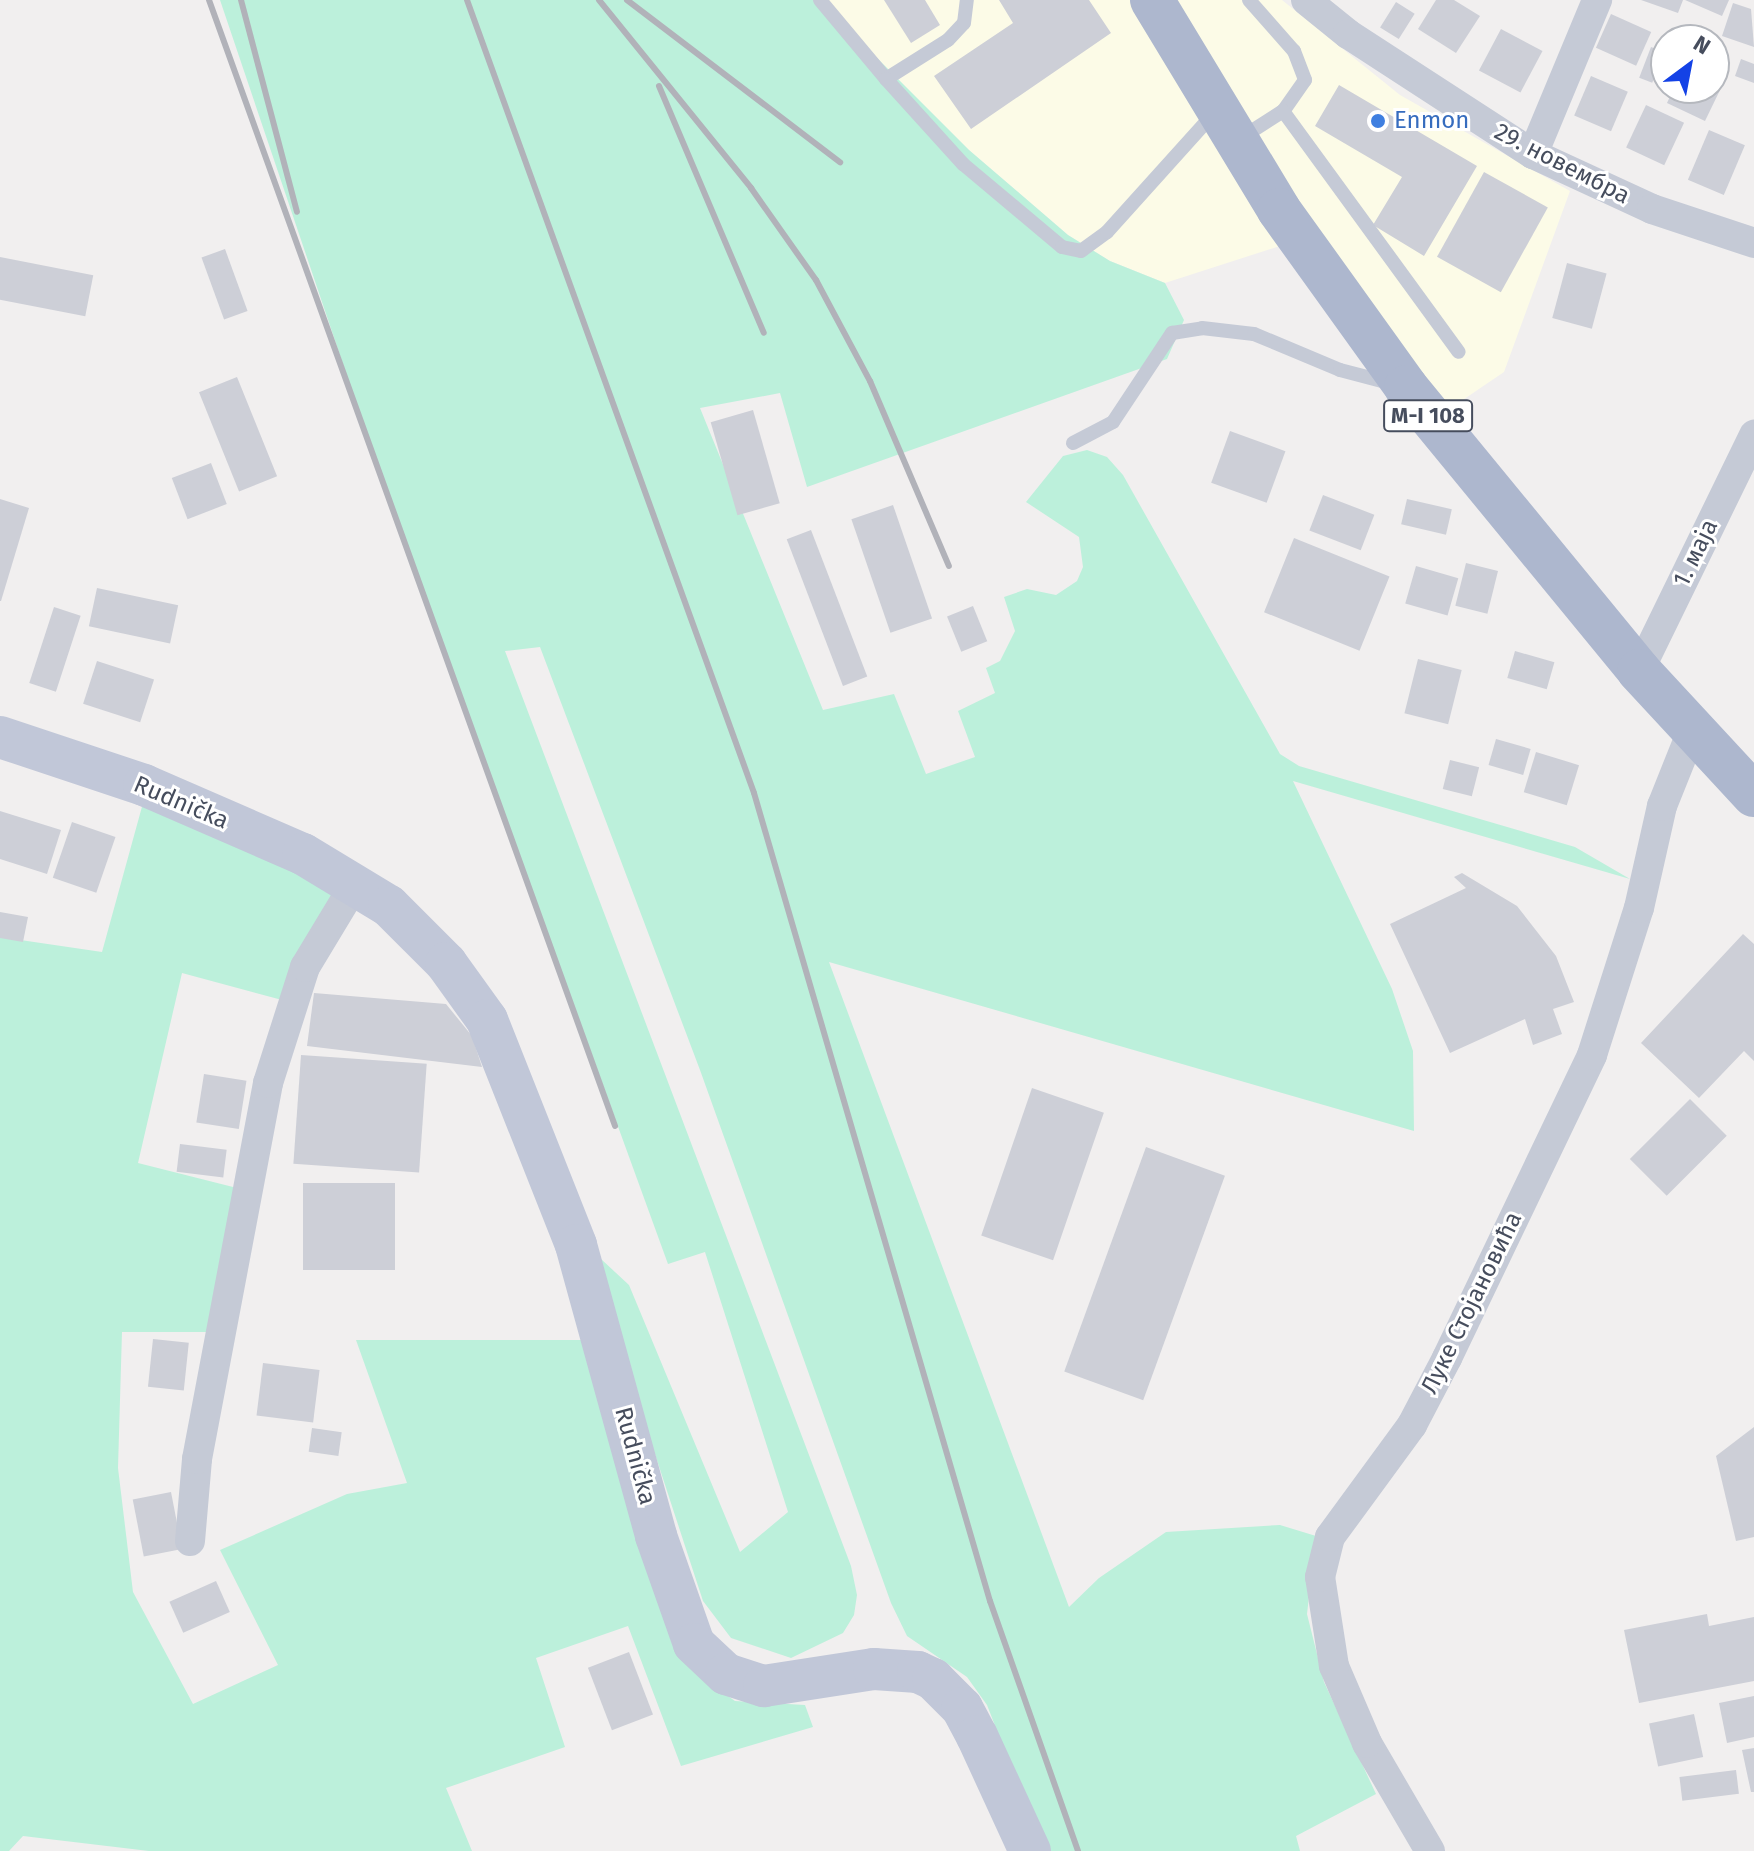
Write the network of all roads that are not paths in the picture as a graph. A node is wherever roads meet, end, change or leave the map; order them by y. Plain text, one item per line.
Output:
1 (820, 0) edge
2 (967, 0) edge
3 (1152, 0) edge
4 (1249, 0) edge
5 (1306, 0) edge
6 (1597, 0) edge
7 (886, 79) junction
8 (1283, 111) junction
9 (1227, 125) junction
10 (1533, 154) junction
11 (1754, 243) edge
12 (1459, 352) dead end
13 (1406, 387) junction
14 (1754, 435) edge
15 (1073, 443) dead end
16 (1639, 671) junction
17 (1692, 731) junction
18 (0, 737) edge
19 (1754, 795) edge
20 (355, 884) junction
21 (190, 1541) dead end
22 (1030, 1851) edge
23 (1430, 1851) edge

1 - 7 lane
2 - 7 lane
3 - 9 main road, M-I 108
4 - 8 lane
5 - 10 street, 29. новембра
6 - 10 street
7 - 9 lane
8 - 9 lane
8 - 12 lane
9 - 13 main road, M-I 108
10 - 11 street, 29. новембра
13 - 15 lane
13 - 16 main road, M-I 108
14 - 16 street, 1. маја
16 - 17 main road, M-I 108
17 - 19 main road, M-I 108
17 - 23 street, Луке Стојановића
18 - 20 street, Rudnička
20 - 21 street
20 - 22 street, Rudnička

